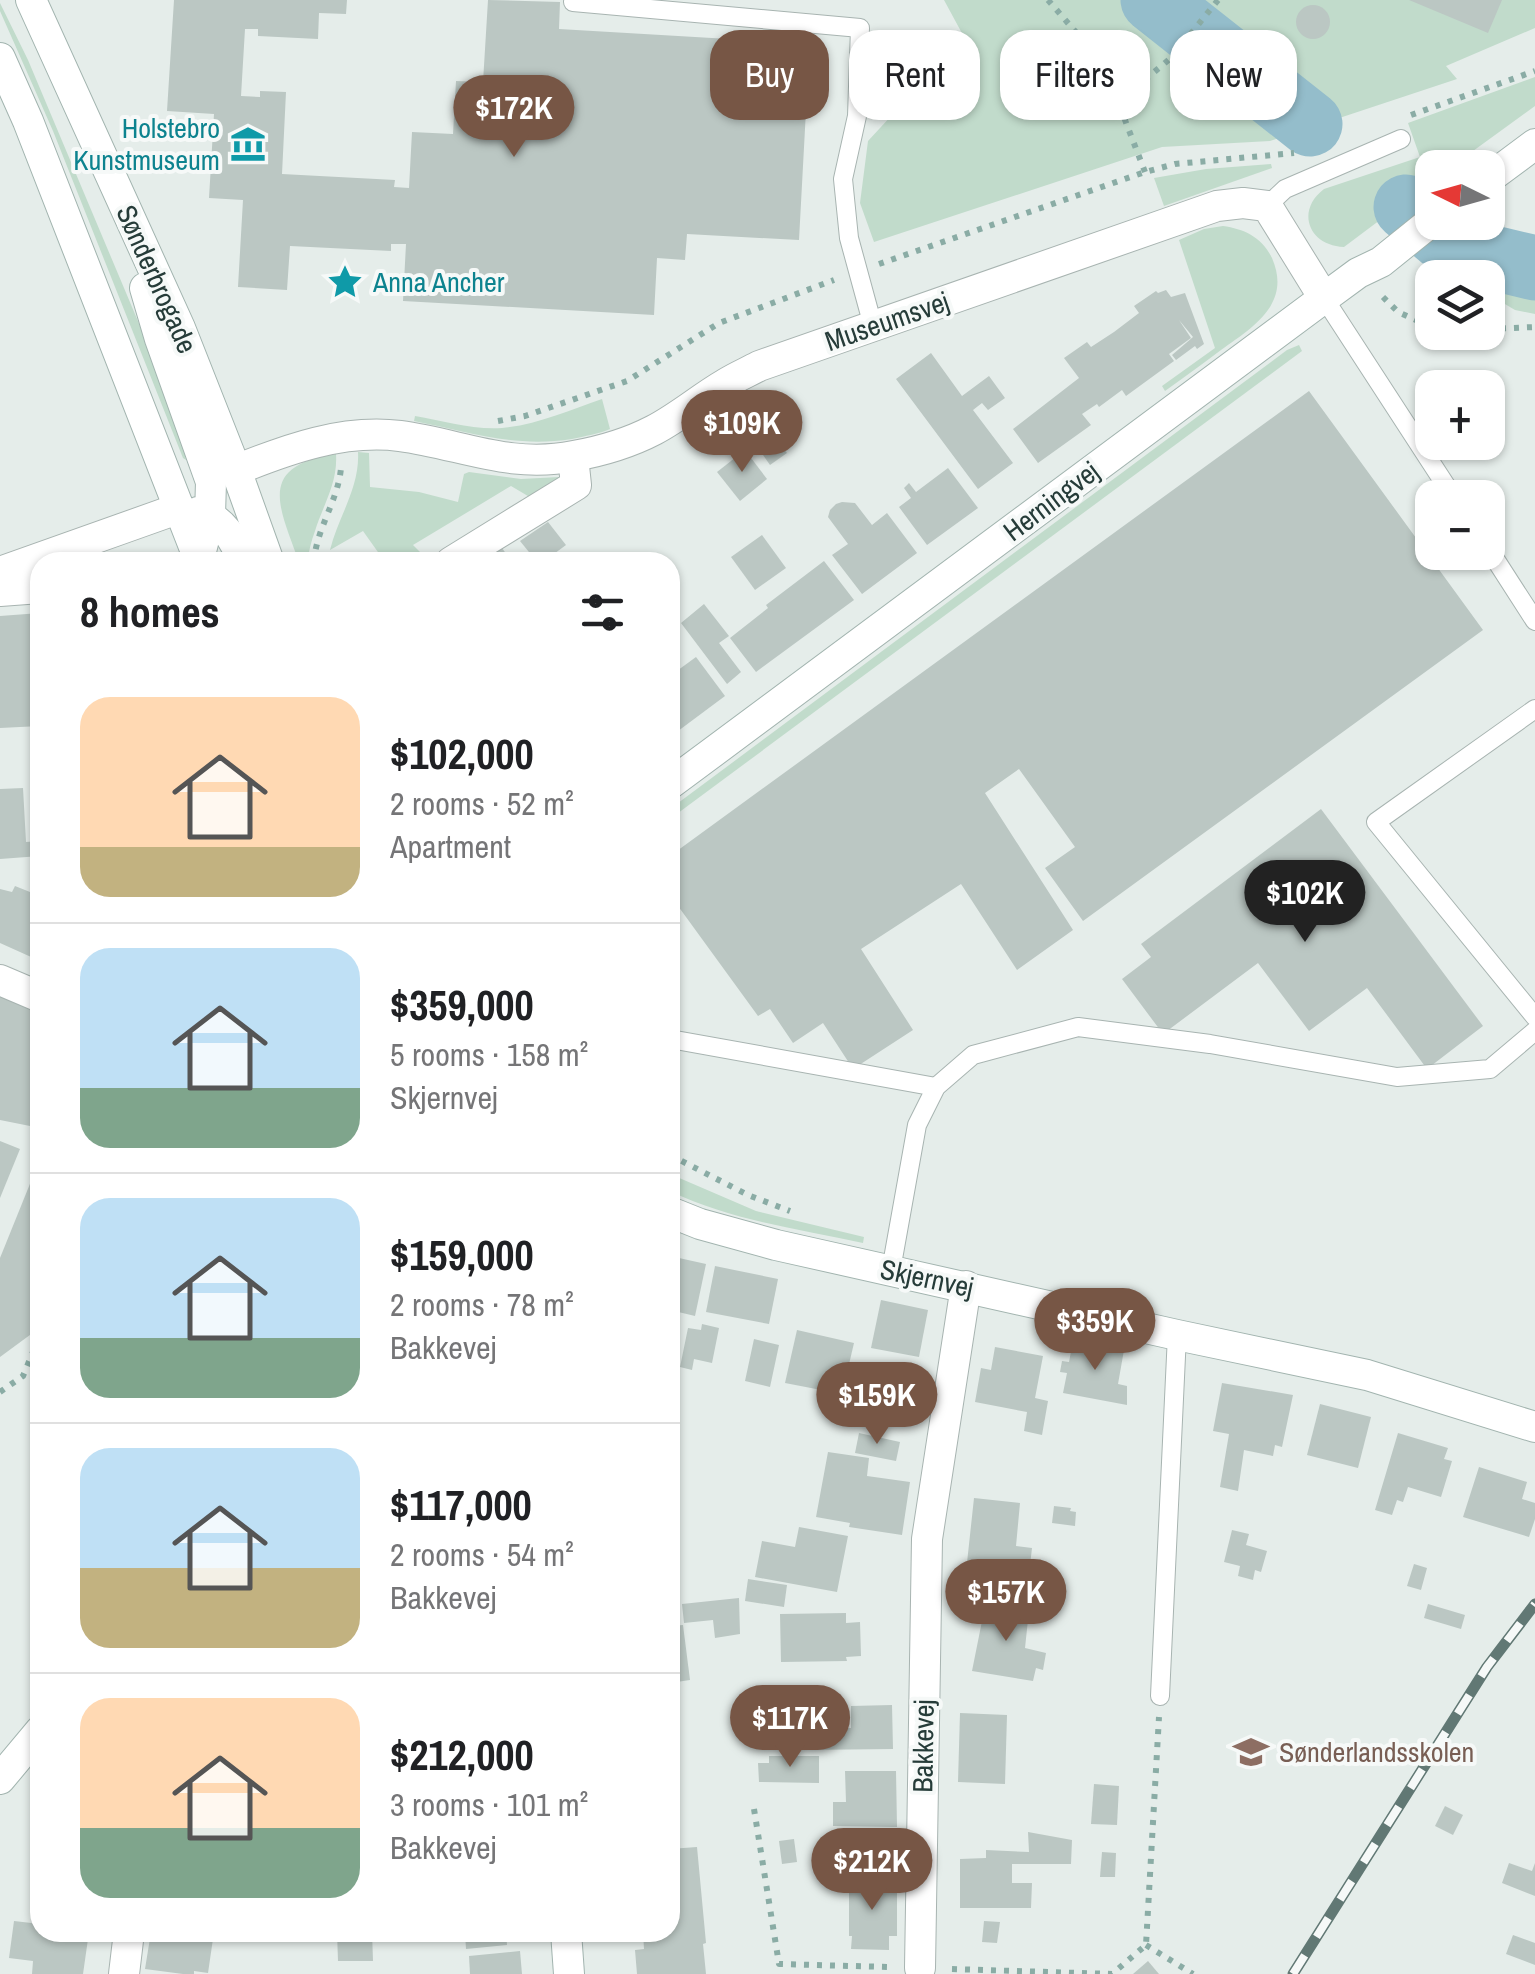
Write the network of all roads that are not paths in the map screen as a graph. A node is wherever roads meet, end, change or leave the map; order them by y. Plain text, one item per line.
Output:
1 (31, 0) edge
2 (572, 2) dead end
3 (0, 58) edge
4 (1401, 138) dead end
5 (1535, 144) edge
6 (1505, 166) edge
7 (109, 170) junction
8 (1267, 206) junction
9 (1415, 234) edge
10 (1324, 298) junction
11 (872, 326) junction
12 (573, 457) junction
13 (236, 470) junction
14 (1442, 480) edge
15 (180, 508) junction
16 (210, 515) junction
17 (56, 552) edge
18 (192, 552) edge
19 (198, 552) edge
20 (239, 552) edge
21 (265, 552) edge
22 (468, 552) edge
23 (30, 561) edge
24 (1502, 570) edge
25 (0, 572) edge
26 (30, 589) edge
27 (0, 591) edge
28 (1535, 622) edge
29 (1535, 708) edge
30 (680, 777) edge
31 (0, 980) edge
32 (30, 992) edge
33 (1535, 1017) edge
34 (1535, 1031) edge
35 (680, 1041) edge
36 (936, 1087) junction
37 (680, 1216) edge
38 (890, 1270) junction
39 (966, 1286) junction
40 (1177, 1335) junction
41 (1535, 1427) edge
42 (1160, 1696) road end
43 (30, 1743) edge
44 (0, 1779) edge
45 (128, 1942) edge
46 (567, 1942) edge
47 (920, 1968) road end
48 (124, 1974) edge
49 (570, 1974) edge

1 - 7 street, Sønderbrogade
2 - 11 lane
3 - 15 street
4 - 8 lane
5 - 6 street
7 - 13 street, Sønderbrogade
7 - 16 street
8 - 10 street
8 - 11 street, Museumsvej
9 - 10 street, Herningvej
10 - 14 lane
10 - 30 street, Herningvej
11 - 12 street, Museumsvej
12 - 13 street, Museumsvej
12 - 22 street
13 - 21 street, Sønderbrogade
15 - 16 street
15 - 17 street
15 - 18 street
16 - 19 street
16 - 20 street
23 - 25 street
24 - 28 lane
26 - 27 street
29 - 33 lane
31 - 32 street
34 - 36 lane
35 - 36 lane
36 - 38 lane
37 - 38 street, Skjernvej
38 - 39 street, Skjernvej
39 - 40 street, Skjernvej
39 - 47 street, Bakkevej
40 - 41 street, Skjernvej
40 - 42 lane
43 - 44 street
45 - 48 street
46 - 49 street

